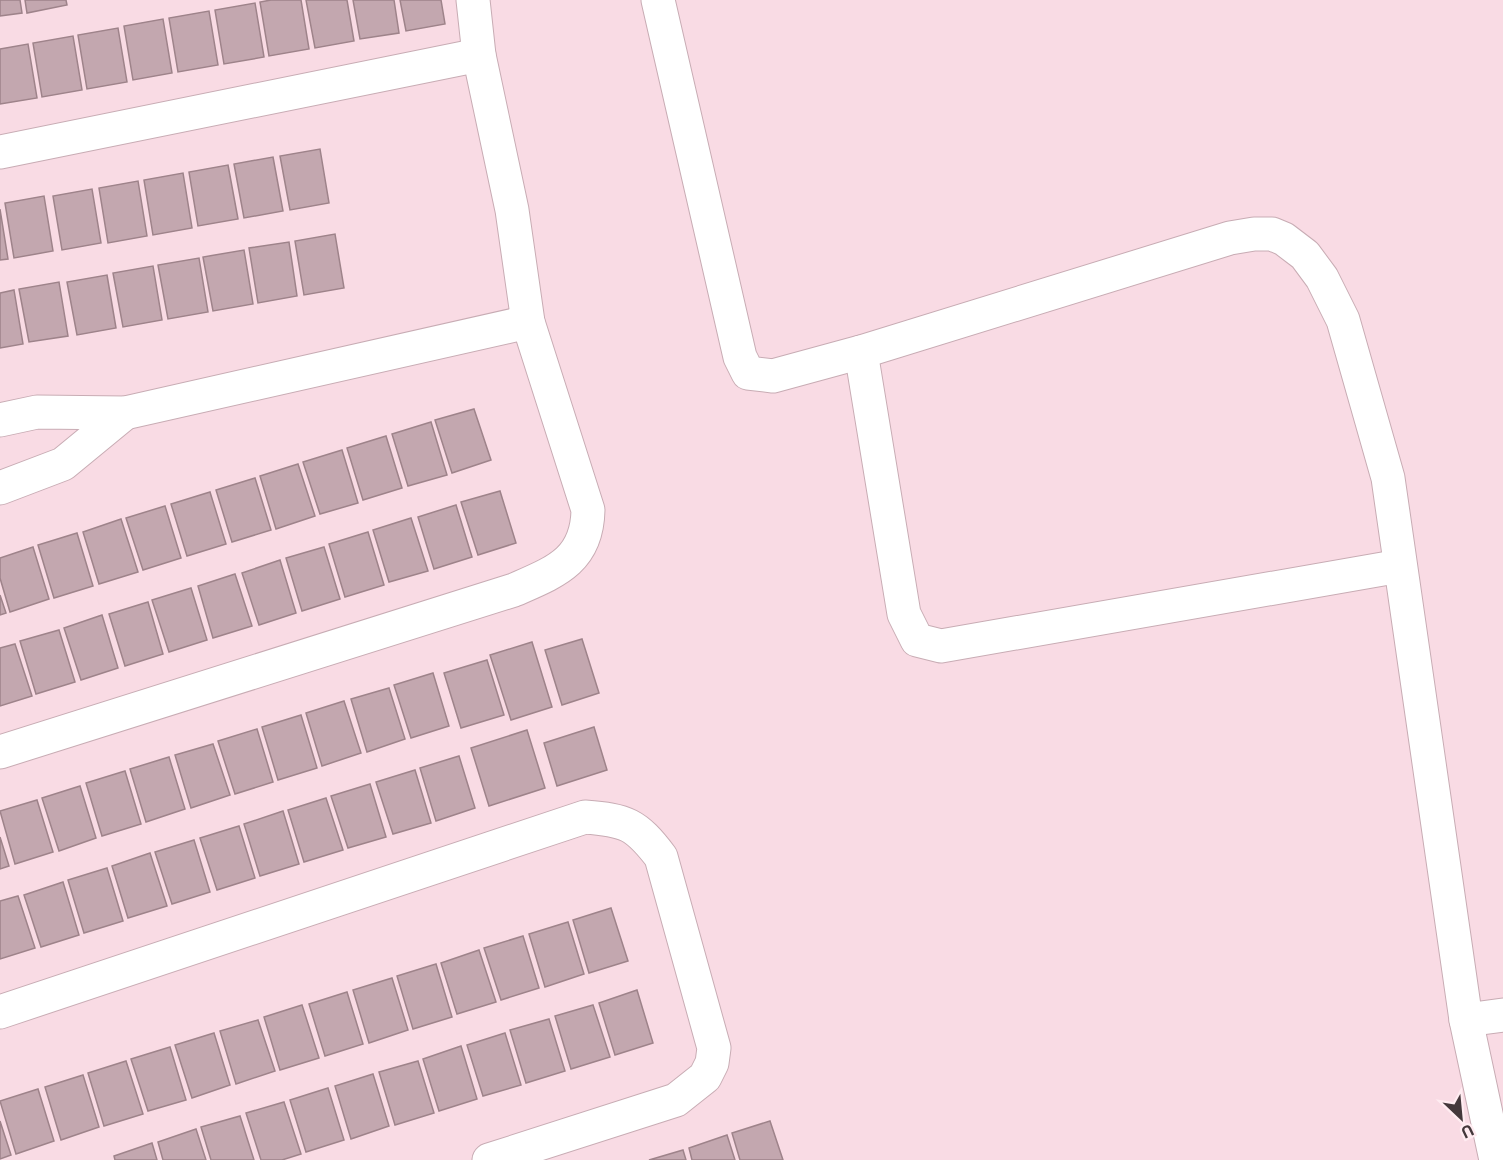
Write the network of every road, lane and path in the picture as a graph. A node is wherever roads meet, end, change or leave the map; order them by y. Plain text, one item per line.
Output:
1 (473, 0) edge
2 (658, 0) edge
3 (479, 56) junction
4 (0, 152) edge
5 (528, 322) junction
6 (861, 352) junction
7 (125, 413) junction
8 (0, 420) edge
9 (0, 488) edge
10 (1400, 566) junction
11 (0, 752) edge
12 (0, 1012) edge
13 (1503, 1015) edge
14 (1466, 1020) junction
15 (529, 1154) edge
16 (489, 1160) edge
17 (1496, 1160) edge

1 - 3 street
2 - 6 street
3 - 4 street
3 - 5 street
5 - 7 street
5 - 11 street
6 - 10 street
6 - 10 street
7 - 8 street
7 - 9 street
10 - 14 street
12 - 15 street
13 - 14 street
14 - 17 street
15 - 16 street

